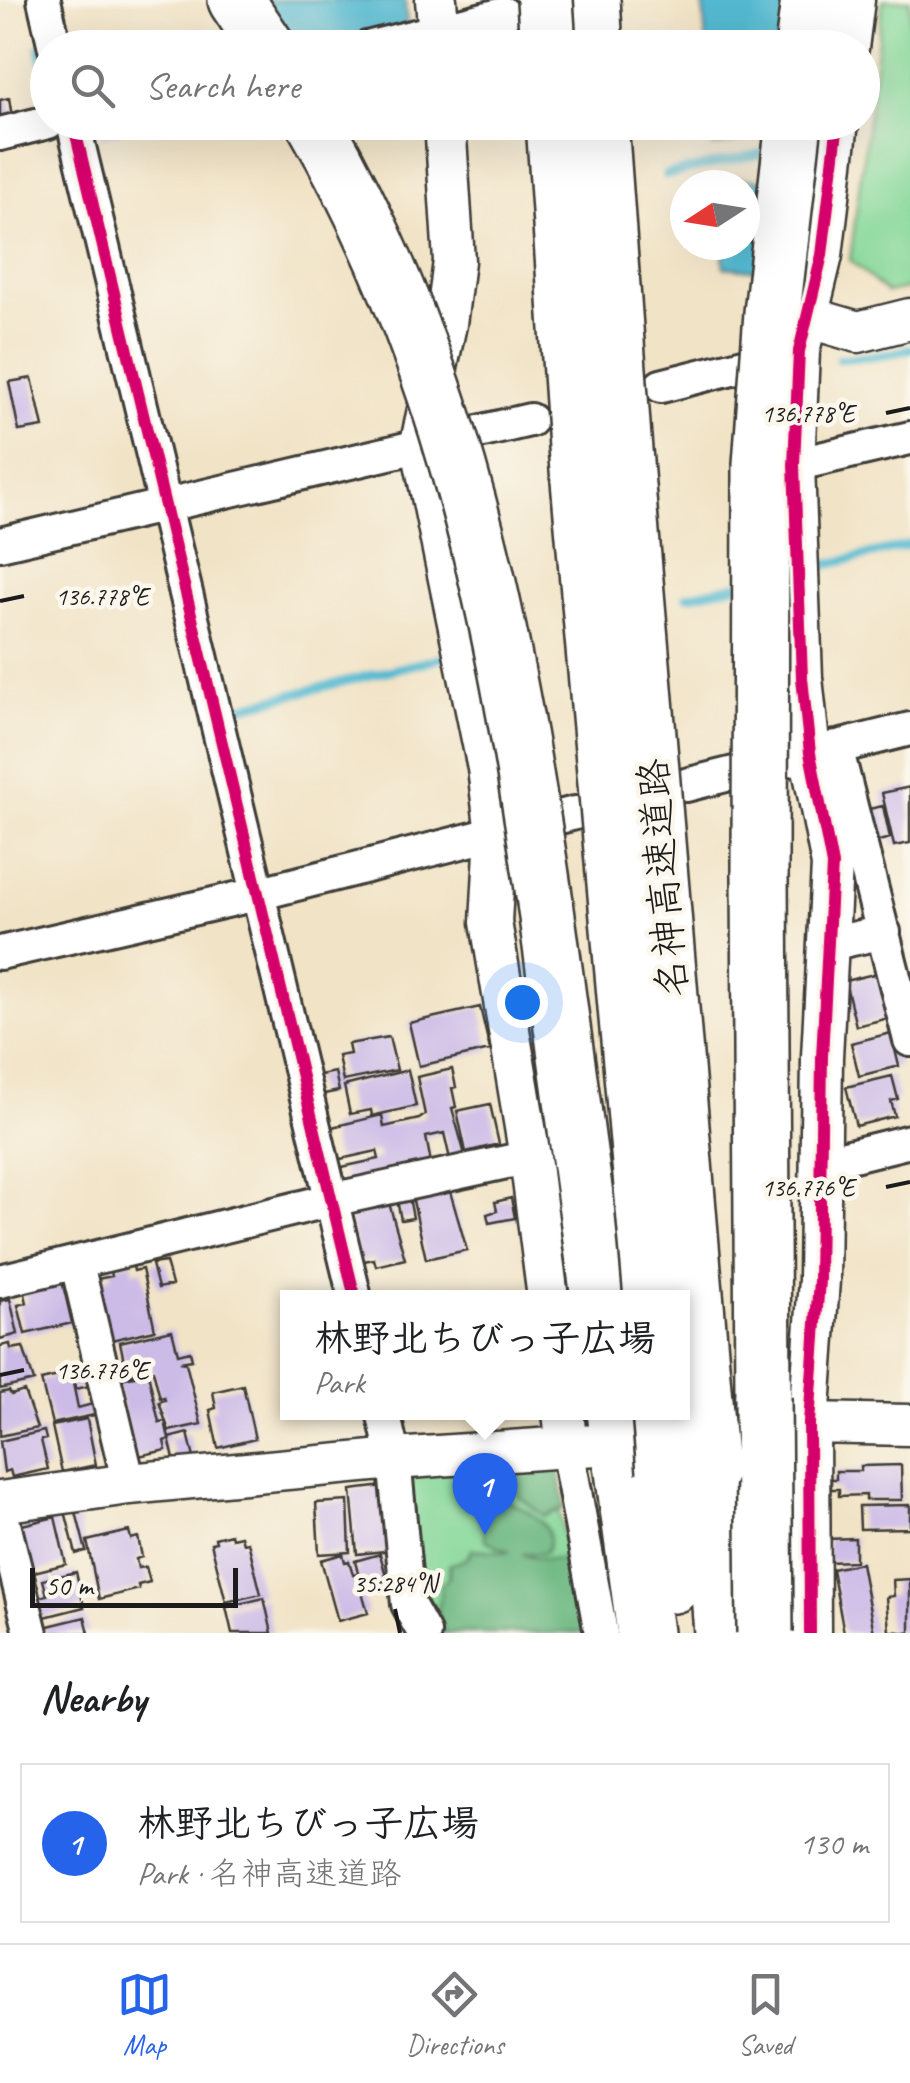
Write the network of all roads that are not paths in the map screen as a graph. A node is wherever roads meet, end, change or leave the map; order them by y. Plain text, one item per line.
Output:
1 (44, 0) edge
2 (211, 0) edge
3 (236, 0) edge
4 (247, 0) edge
5 (592, 0) edge
6 (809, 0) edge
7 (854, 0) edge
8 (525, 7) edge
9 (438, 26) edge
10 (51, 30) edge
11 (230, 30) edge
12 (256, 30) edge
13 (268, 30) edge
14 (538, 30) edge
15 (594, 30) edge
16 (805, 30) edge
17 (850, 30) edge
18 (30, 126) edge
19 (0, 134) edge
20 (77, 140) edge
21 (297, 140) edge
22 (324, 140) edge
23 (446, 140) edge
24 (555, 140) edge
25 (601, 140) edge
26 (792, 140) edge
27 (836, 140) edge
28 (910, 319) edge
29 (803, 334) junction
30 (661, 386) dead end
31 (530, 420) dead end
32 (910, 438) edge
33 (421, 443) junction
34 (794, 465) junction
35 (164, 504) junction
36 (0, 544) edge
37 (910, 730) edge
38 (823, 750) junction
39 (686, 785) dead end
40 (575, 814) dead end
41 (496, 834) junction
42 (257, 894) junction
43 (884, 932) junction
44 (829, 944) junction
45 (0, 953) edge
46 (910, 1040) edge
47 (910, 1141) edge
48 (530, 1157) junction
49 (822, 1163) junction
50 (332, 1200) junction
51 (77, 1264) junction
52 (0, 1281) edge
53 (353, 1290) edge
54 (547, 1290) edge
55 (598, 1290) edge
56 (651, 1290) edge
57 (768, 1417) junction
58 (385, 1420) edge
59 (661, 1420) edge
60 (910, 1426) edge
61 (593, 1438) edge
62 (394, 1459) junction
63 (129, 1484) junction
64 (0, 1505) edge
65 (31, 1633) edge
66 (424, 1633) edge
67 (601, 1633) edge
68 (645, 1633) edge
69 (676, 1633) edge
70 (722, 1633) edge
71 (765, 1633) edge
72 (810, 1633) edge

1 - 10 street
2 - 11 street
3 - 12 highway
4 - 13 street
5 - 15 highway
6 - 16 highway
7 - 17 street
8 - 9 street
8 - 14 highway, bridge
18 - 19 street
20 - 35 street
21 - 33 street
22 - 55 highway, bridge
23 - 33 street
24 - 56 highway, 名神高速道路, bridge
25 - 70 highway, 名神高速道路, bridge
26 - 57 highway, bridge
27 - 29 street
28 - 29 street
29 - 30 street
29 - 34 street
31 - 33 street
32 - 34 street
33 - 35 street
33 - 41 street
34 - 38 street
35 - 36 street
35 - 42 street
37 - 38 street
38 - 39 street
38 - 43 street
38 - 44 street
40 - 41 street
41 - 42 street
41 - 48 street
42 - 45 street
42 - 50 street
43 - 44 street
43 - 46 street
44 - 49 street
47 - 49 street
48 - 50 street
48 - 54 street
49 - 57 street
50 - 51 street
50 - 53 street
51 - 52 street
51 - 63 street
57 - 60 street
57 - 71 highway, bridge
57 - 72 street
58 - 62 street
59 - 69 highway, bridge
61 - 62 street
61 - 67 street
61 - 68 highway
62 - 63 street
62 - 66 street
63 - 64 street
64 - 65 street

